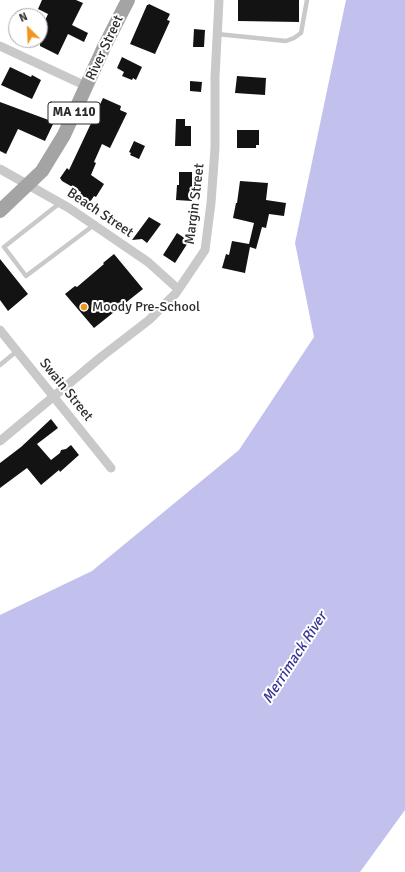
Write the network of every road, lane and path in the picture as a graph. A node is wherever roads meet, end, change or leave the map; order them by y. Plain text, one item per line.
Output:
1 (128, 0) edge
2 (219, 0) edge
3 (307, 0) edge
4 (216, 34) junction
5 (0, 46) edge
6 (86, 86) junction
7 (0, 169) edge
8 (29, 184) junction
9 (60, 203) junction
10 (0, 211) edge
11 (94, 225) junction
12 (178, 289) junction
13 (0, 330) edge
14 (17, 351) junction
15 (0, 365) edge
16 (54, 397) junction
17 (0, 440) edge
18 (111, 468) dead end

1 - 6 main road, River Street / MA 110
2 - 4 street, Margin Street
3 - 4 lane
4 - 12 street, Margin Street
5 - 6 street
6 - 8 main road, River Street / MA 110
7 - 8 street, Beach Street
8 - 9 street, Beach Street
8 - 10 main road, River Street / MA 110
9 - 11 street, Beach Street
9 - 11 lane
11 - 12 street, Beach Street
12 - 16 street, Margin Street
13 - 14 street, Swain Street
14 - 15 lane
14 - 16 street, Swain Street
16 - 17 street, Margin Street
16 - 18 street, Swain Street

